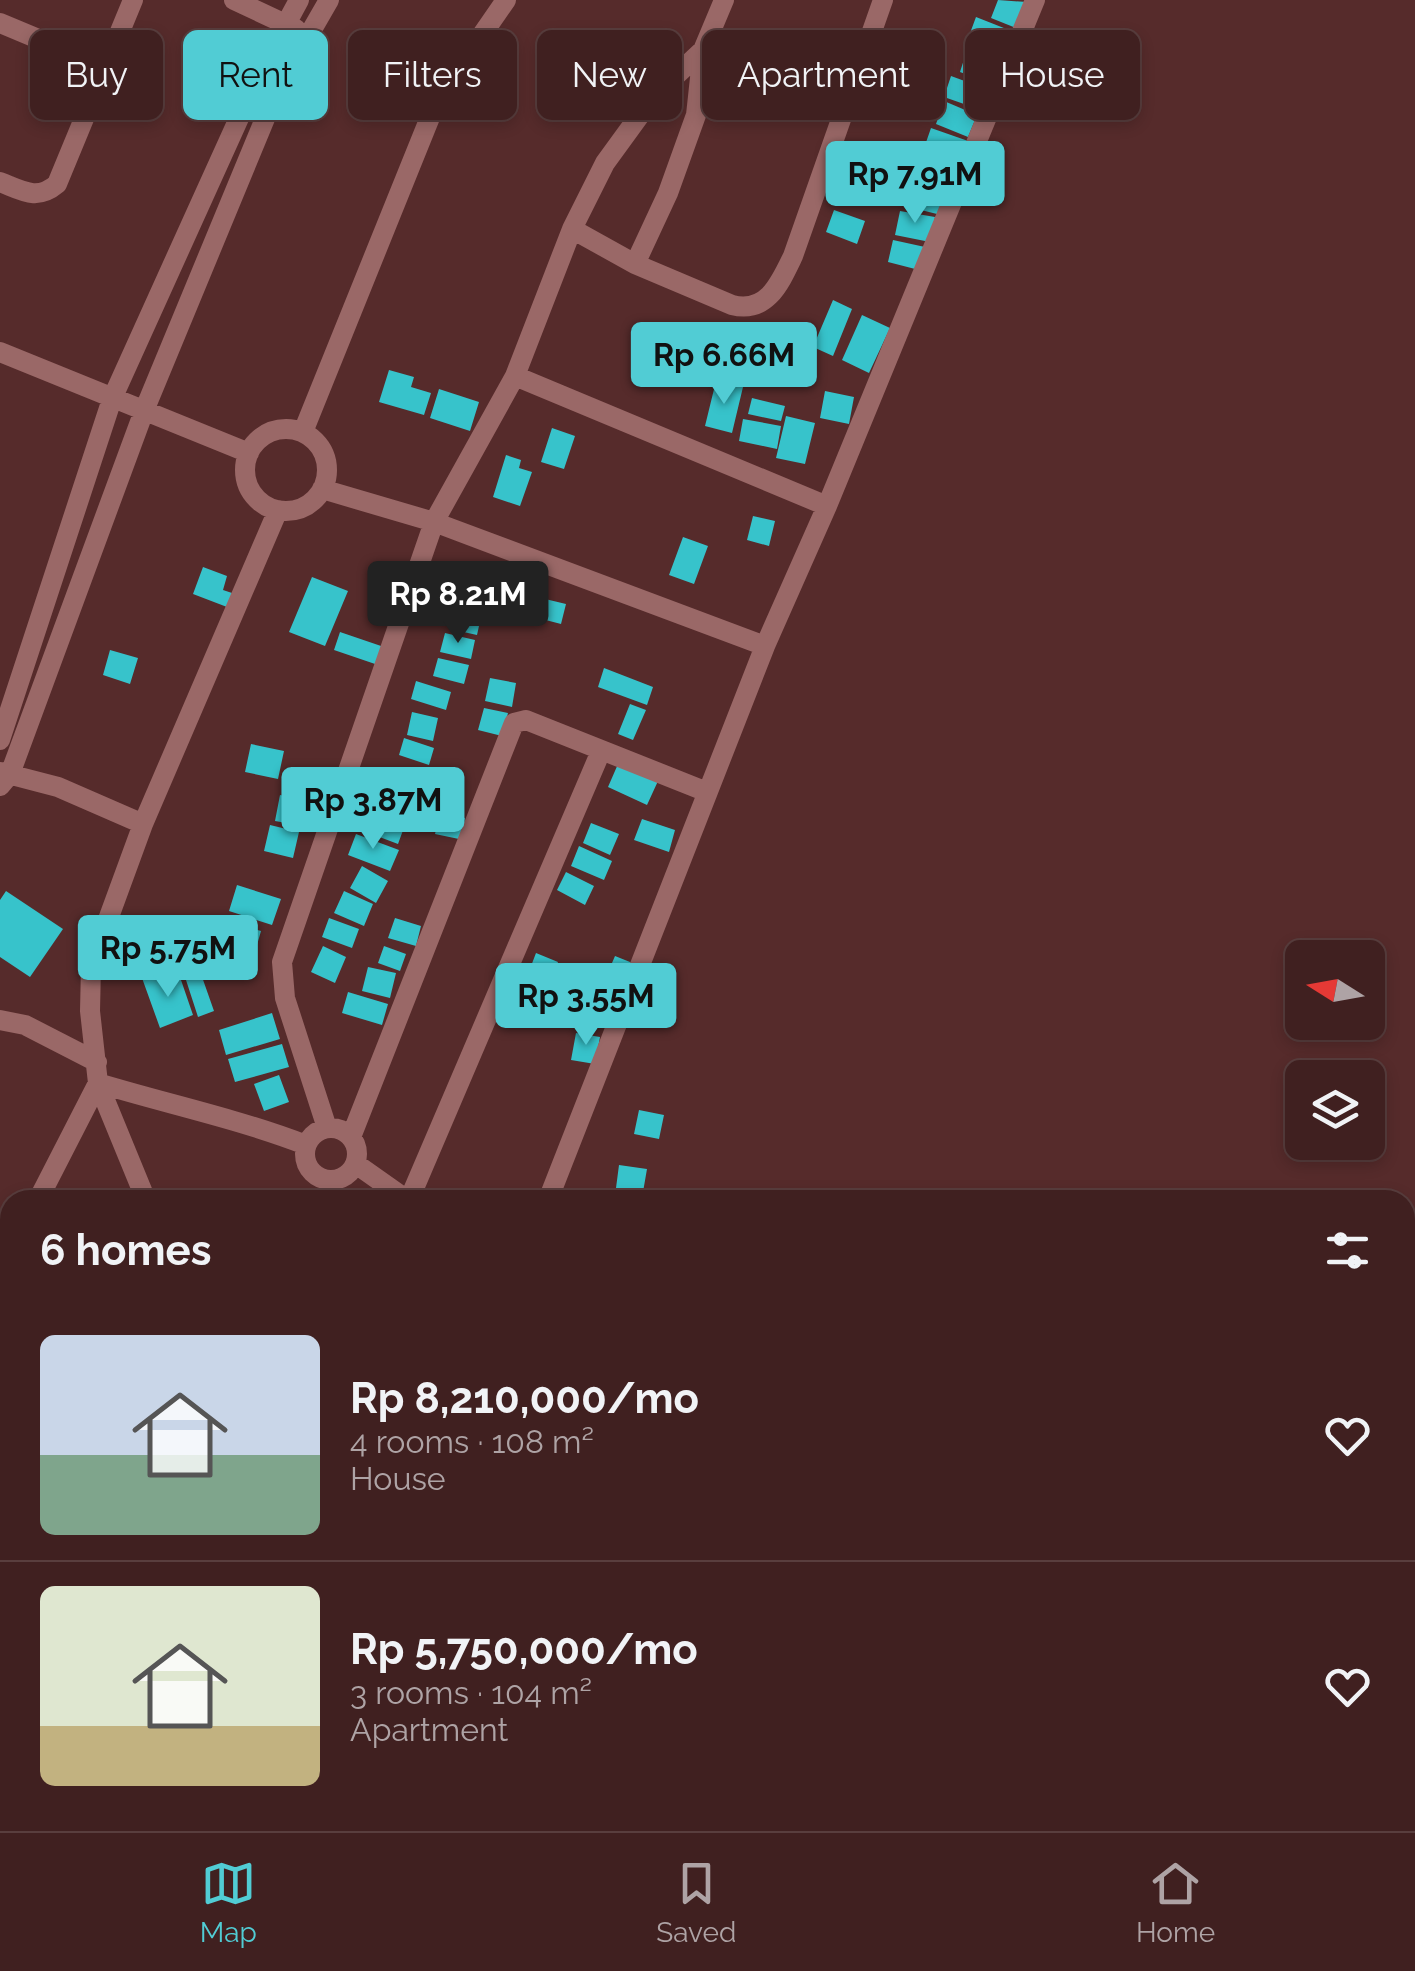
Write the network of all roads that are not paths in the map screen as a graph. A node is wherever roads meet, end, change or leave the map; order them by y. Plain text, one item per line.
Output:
1 (133, 0) edge
2 (234, 0) edge
3 (299, 0) edge
4 (329, 0) edge
5 (506, 0) edge
6 (724, 0) edge
7 (882, 0) edge
8 (1035, 0) edge
9 (0, 23) edge
10 (286, 24) junction
11 (119, 30) edge
12 (297, 30) edge
13 (309, 30) edge
14 (711, 30) edge
15 (30, 36) edge
16 (702, 50) joint
17 (82, 120) edge
18 (264, 120) edge
19 (0, 182) edge
20 (572, 229) junction
21 (635, 264) junction
22 (0, 352) edge
23 (516, 376) junction
24 (112, 399) junction
25 (144, 411) junction
26 (303, 432) junction
27 (249, 453) junction
28 (322, 489) junction
29 (827, 506) junction
30 (278, 510) junction
31 (434, 522) junction
32 (765, 646) junction
33 (0, 740) edge
34 (601, 751) junction
35 (3, 777) edge
36 (707, 792) junction
37 (143, 824) junction
38 (0, 1020) edge
39 (98, 1072) junction
40 (326, 1128) junction
41 (352, 1138) junction
42 (306, 1145) junction
43 (356, 1164) junction
44 (335, 1180) junction
45 (43, 1190) edge
46 (142, 1190) edge
47 (340, 1190) edge
48 (394, 1190) edge
49 (412, 1190) edge
50 (552, 1190) edge

1 - 11 street
2 - 10 street
3 - 10 street
4 - 13 street
5 - 26 street
6 - 14 street
7 - 21 street
8 - 29 street
9 - 15 street
10 - 12 street
10 - 24 street
16 - 20 street
16 - 21 street
17 - 19 street
18 - 25 street
20 - 21 street
20 - 23 street
22 - 24 street
23 - 29 street
23 - 31 street
24 - 25 street
24 - 33 street
25 - 27 street
25 - 35 street
26 - 27 street
26 - 28 street
27 - 30 street
28 - 30 street
28 - 31 street
29 - 32 street
30 - 37 street
31 - 32 street
31 - 40 street
32 - 36 street
34 - 36 street
34 - 41 street
34 - 49 street
35 - 37 street
36 - 50 street
37 - 39 street
38 - 39 street
39 - 42 street
39 - 45 street
39 - 46 street
40 - 41 street
40 - 42 street
41 - 43 street
42 - 44 street
43 - 44 street
43 - 48 street
44 - 47 street

